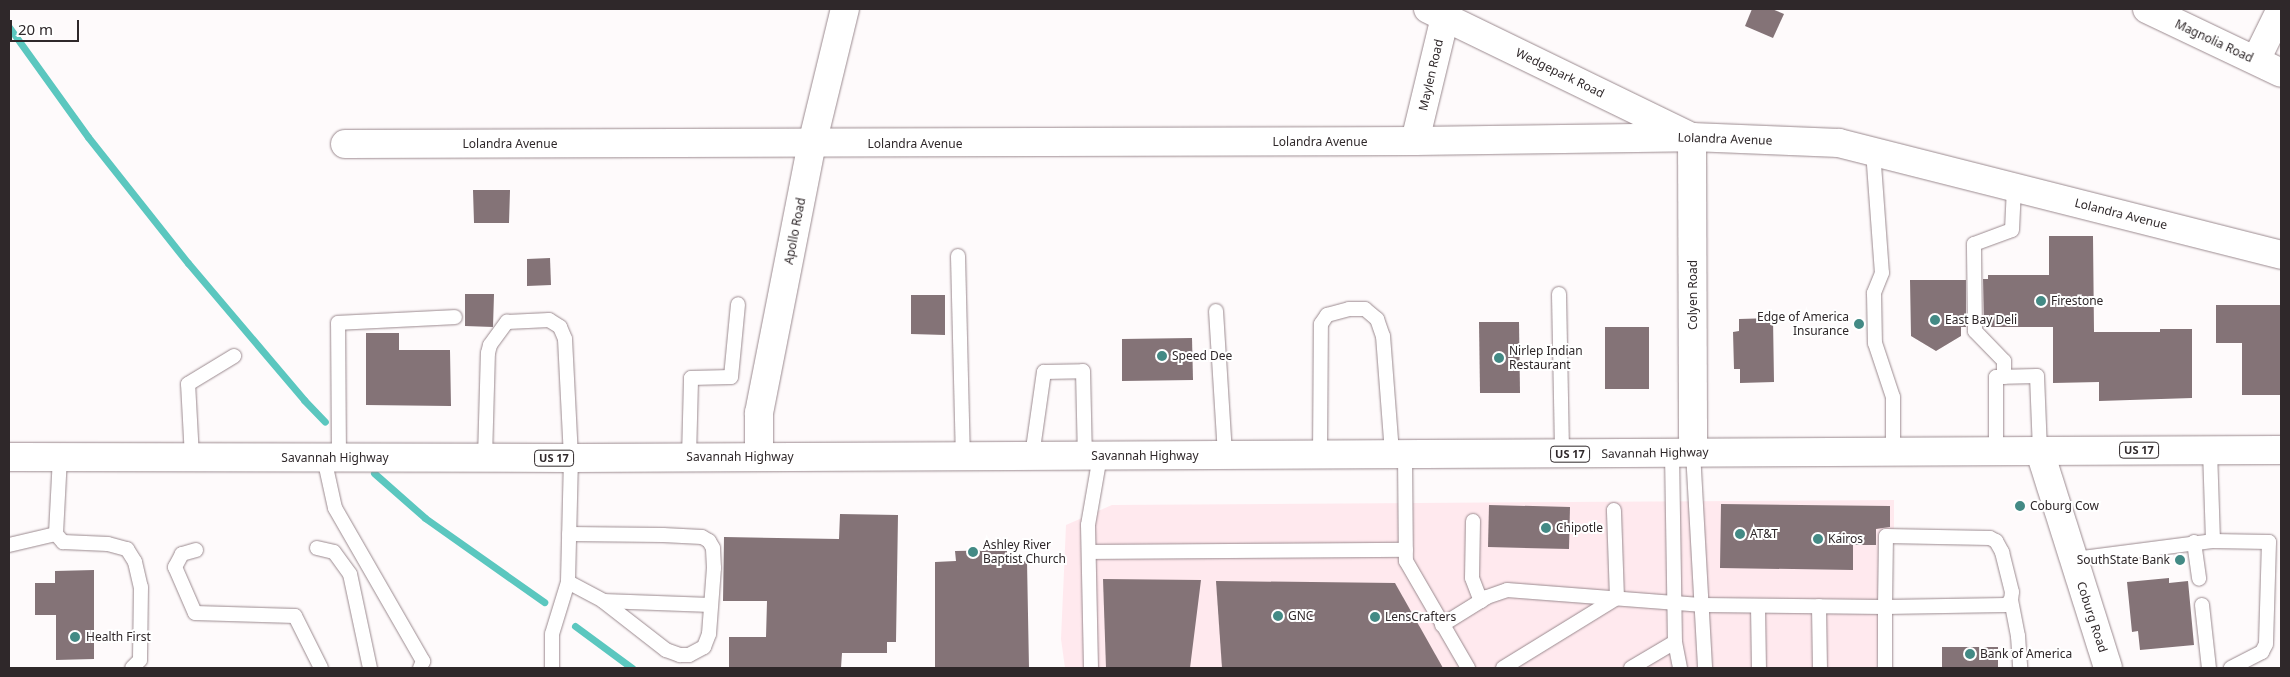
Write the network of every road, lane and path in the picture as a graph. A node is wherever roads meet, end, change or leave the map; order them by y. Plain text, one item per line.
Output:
1 (845, 9) edge
2 (2147, 9) edge
3 (2281, 9) edge
4 (1440, 11) edge
5 (2256, 60) junction
6 (2281, 73) edge
7 (1692, 137) junction
8 (1416, 141) junction
9 (345, 144) dead end
10 (812, 144) junction
11 (1873, 151) junction
12 (2014, 187) junction
13 (2281, 255) edge
14 (958, 256) dead end
15 (1559, 294) dead end
16 (738, 304) dead end
17 (1216, 311) dead end
18 (454, 317) dead end
19 (234, 356) dead end
20 (2004, 377) junction
21 (2210, 450) junction
22 (2281, 450) edge
23 (1996, 451) junction
24 (1893, 452) junction
25 (2040, 452) junction
26 (1683, 453) junction
27 (1398, 454) junction
28 (1562, 454) junction
29 (1225, 455) junction
30 (1320, 455) junction
31 (759, 456) junction
32 (963, 456) junction
33 (1032, 456) junction
34 (1092, 456) junction
35 (9, 457) edge
36 (60, 457) junction
37 (192, 457) junction
38 (689, 457) junction
39 (331, 458) junction
40 (485, 458) junction
41 (571, 458) junction
42 (1614, 510) dead end
43 (1473, 521) dead end
44 (56, 534) junction
45 (569, 534) junction
46 (2213, 541) junction
47 (2194, 542) junction
48 (9, 544) edge
49 (317, 548) dead end
50 (196, 550) dead end
51 (1406, 550) junction
52 (1089, 552) junction
53 (2074, 559) junction
54 (2199, 579) dead end
55 (568, 582) junction
56 (1617, 598) junction
57 (602, 600) junction
58 (2011, 600) junction
59 (1481, 601) junction
60 (1674, 603) junction
61 (711, 605) junction
62 (1702, 605) junction
63 (2202, 605) dead end
64 (1758, 606) junction
65 (1819, 606) junction
66 (1885, 607) junction
67 (1442, 624) junction
68 (1676, 642) junction
69 (132, 668) edge
70 (321, 668) edge
71 (370, 668) edge
72 (420, 668) edge
73 (552, 668) edge
74 (1091, 668) edge
75 (1468, 668) edge
76 (1503, 668) edge
77 (1632, 668) edge
78 (1680, 668) edge
79 (1705, 668) edge
80 (1759, 668) edge
81 (1820, 668) edge
82 (1885, 668) edge
83 (2020, 668) edge
84 (2108, 668) edge
85 (2209, 668) edge
86 (2231, 668) edge

1 - 10 main road, Apollo Road
2 - 5 main road, Magnolia Road
3 - 5 main road
4 - 7 main road, Wedgepark Road
4 - 8 main road, Maylen Road
5 - 6 main road, Magnolia Road
7 - 8 main road, Lolandra Avenue
7 - 11 main road, Lolandra Avenue
7 - 26 main road, Colyen Road
8 - 10 main road, Lolandra Avenue
9 - 10 main road, Lolandra Avenue
10 - 31 main road, Apollo Road
11 - 12 main road, Lolandra Avenue
11 - 24 lane
12 - 13 main road, Lolandra Avenue
12 - 20 lane
14 - 32 lane
15 - 28 lane
16 - 38 lane
17 - 29 lane
18 - 39 lane
19 - 37 lane
20 - 23 lane
20 - 25 lane
21 - 22 main road, Savannah Highway / US 17
21 - 25 main road, Savannah Highway / US 17
21 - 46 lane
23 - 24 main road, Savannah Highway / US 17
23 - 25 main road, Savannah Highway / US 17
24 - 26 main road, Savannah Highway / US 17
25 - 53 main road, Coburg Road
26 - 28 main road, Savannah Highway / US 17
26 - 60 lane
26 - 62 lane
27 - 28 main road, Savannah Highway / US 17
27 - 30 main road, Savannah Highway / US 17
27 - 30 lane
27 - 51 lane
29 - 30 main road, Savannah Highway / US 17
29 - 34 main road, Savannah Highway / US 17
31 - 32 main road, Savannah Highway / US 17
31 - 38 main road, Savannah Highway / US 17
32 - 33 main road, Savannah Highway / US 17
33 - 34 main road, Savannah Highway / US 17
33 - 34 lane
34 - 52 lane
35 - 36 main road, Savannah Highway / US 17
36 - 37 main road, Savannah Highway / US 17
36 - 44 lane
37 - 39 main road, Savannah Highway / US 17
38 - 41 main road, Savannah Highway / US 17
39 - 40 main road, Savannah Highway / US 17
39 - 72 lane
40 - 41 main road, Savannah Highway / US 17
40 - 41 lane
41 - 45 lane
42 - 56 lane
43 - 59 lane
44 - 48 lane
44 - 69 lane
45 - 55 lane
45 - 61 lane
46 - 47 lane
46 - 86 lane
47 - 53 lane
47 - 54 lane
49 - 71 lane
50 - 70 lane
51 - 52 lane
51 - 67 lane
52 - 74 lane
53 - 84 main road, Coburg Road
55 - 57 lane
55 - 73 lane
56 - 59 lane
56 - 60 lane
56 - 76 lane
57 - 61 lane
57 - 61 lane
58 - 66 lane
58 - 66 lane
58 - 83 lane
59 - 67 lane
60 - 62 lane
60 - 68 lane
62 - 64 lane
62 - 79 lane
63 - 85 lane
64 - 65 lane
64 - 80 lane
65 - 66 lane
65 - 81 lane
66 - 82 lane
67 - 75 lane
68 - 77 lane
68 - 78 lane

